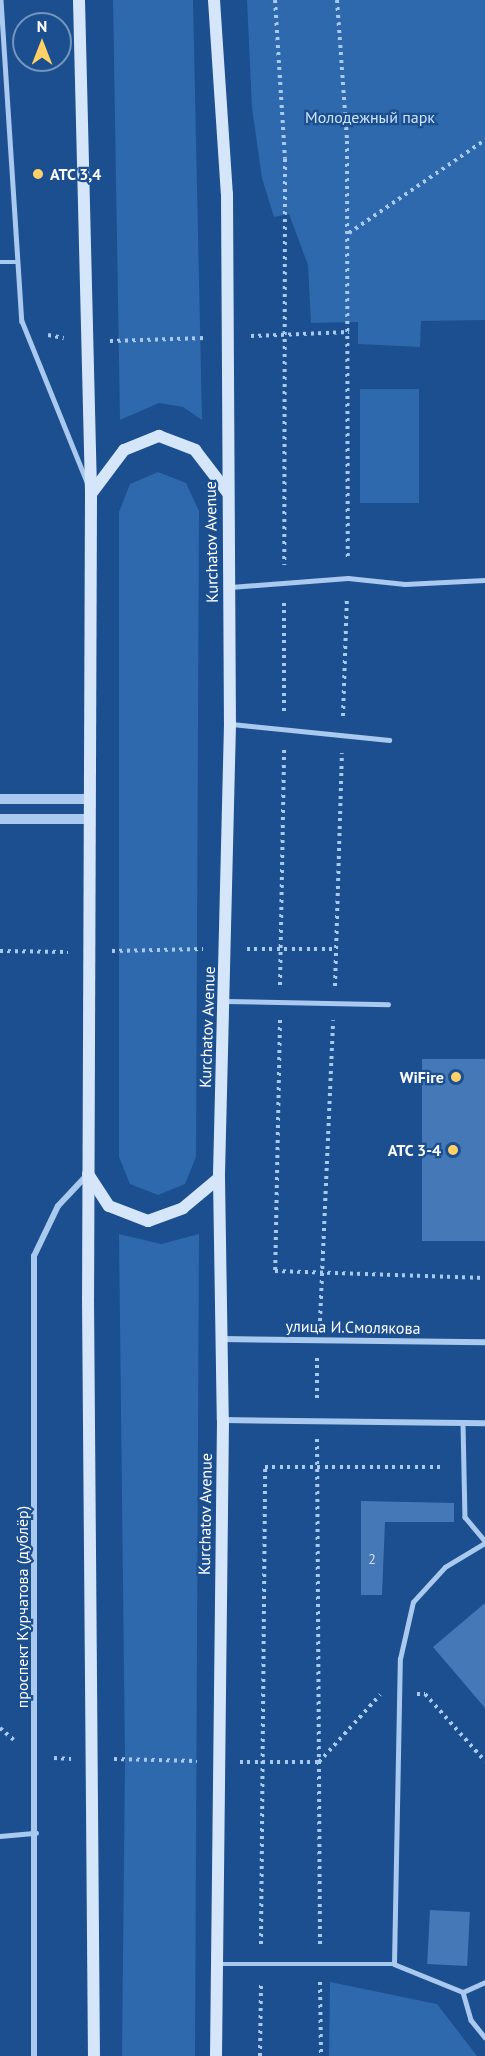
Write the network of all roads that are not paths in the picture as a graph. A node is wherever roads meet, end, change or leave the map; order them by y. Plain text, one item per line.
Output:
1 (1, 0) edge
2 (79, 0) edge
3 (214, 0) edge
4 (0, 262) edge
5 (17, 262) junction
6 (228, 493) junction
7 (91, 494) junction
8 (485, 580) edge
9 (228, 588) junction
10 (230, 724) junction
11 (389, 740) dead end
12 (0, 799) edge
13 (87, 799) junction
14 (0, 819) edge
15 (88, 819) junction
16 (225, 1002) junction
17 (388, 1004) dead end
18 (88, 1174) junction
19 (219, 1178) junction
20 (221, 1339) junction
21 (485, 1342) edge
22 (223, 1420) junction
23 (463, 1423) junction
24 (485, 1423) edge
25 (485, 1542) edge
26 (37, 1833) junction
27 (0, 1836) edge
28 (217, 1964) junction
29 (394, 1964) junction
30 (485, 1982) edge
31 (463, 1992) junction
32 (485, 2037) edge
33 (34, 2056) edge
34 (94, 2056) edge
35 (216, 2056) edge

1 - 5 lane
2 - 7 main road
3 - 6 main road, Kurchatov Avenue
4 - 5 lane
5 - 7 lane
6 - 7 main road
6 - 9 main road, Kurchatov Avenue
7 - 13 main road
8 - 9 lane
9 - 10 main road, Kurchatov Avenue
10 - 11 lane
10 - 16 main road, Kurchatov Avenue
12 - 13 street
13 - 15 main road
14 - 15 street
15 - 18 main road
16 - 17 lane
16 - 19 main road, Kurchatov Avenue
18 - 19 main road
18 - 26 street, проспект Курчатова (дублёр)
18 - 34 main road
19 - 20 main road, Kurchatov Avenue
20 - 21 street, улица И.Смолякова
20 - 22 main road, Kurchatov Avenue
22 - 23 street
22 - 28 main road, Kurchatov Avenue
23 - 24 street
23 - 25 lane
25 - 29 lane
26 - 27 lane
26 - 33 street, проспект Курчатова (дублёр)
28 - 29 lane
28 - 35 main road, Kurchatov Avenue
29 - 31 lane
30 - 31 lane
31 - 32 lane

